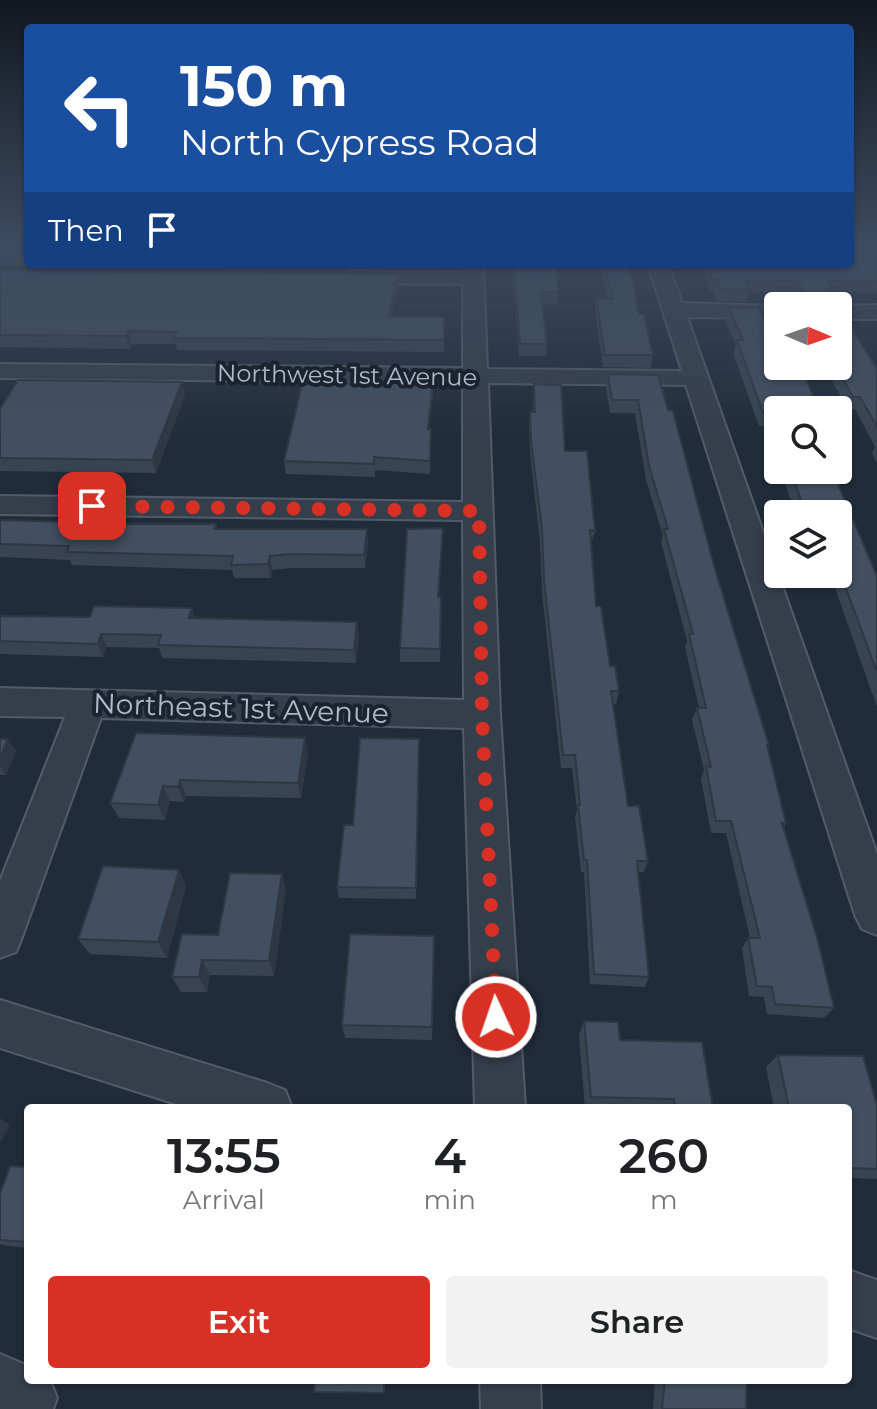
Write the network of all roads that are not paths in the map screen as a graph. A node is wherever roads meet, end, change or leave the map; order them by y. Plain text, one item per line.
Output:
1 (474, 308) edge
2 (673, 310) joint
3 (764, 311) edge
4 (852, 313) edge
5 (876, 314) edge
6 (0, 371) edge
7 (475, 377) junction
8 (695, 378) junction
9 (0, 505) edge
10 (479, 511) junction
11 (0, 702) edge
12 (89, 703) junction
13 (482, 714) junction
14 (877, 915) edge
15 (0, 937) edge
16 (0, 1024) edge
17 (254, 1104) edge
18 (500, 1104) edge
19 (852, 1300) edge
20 (877, 1309) edge
21 (510, 1384) edge
22 (511, 1409) edge

1 - 7 street
2 - 3 street
2 - 8 street
4 - 5 street
6 - 7 street, Northwest 1st Avenue
7 - 8 street, Northwest 1st Avenue
7 - 10 street
8 - 14 street
9 - 10 street
10 - 13 street
11 - 12 street, Northeast 1st Avenue
12 - 13 street, Northeast 1st Avenue
12 - 15 street
13 - 18 street
16 - 17 street
19 - 20 street
21 - 22 street

